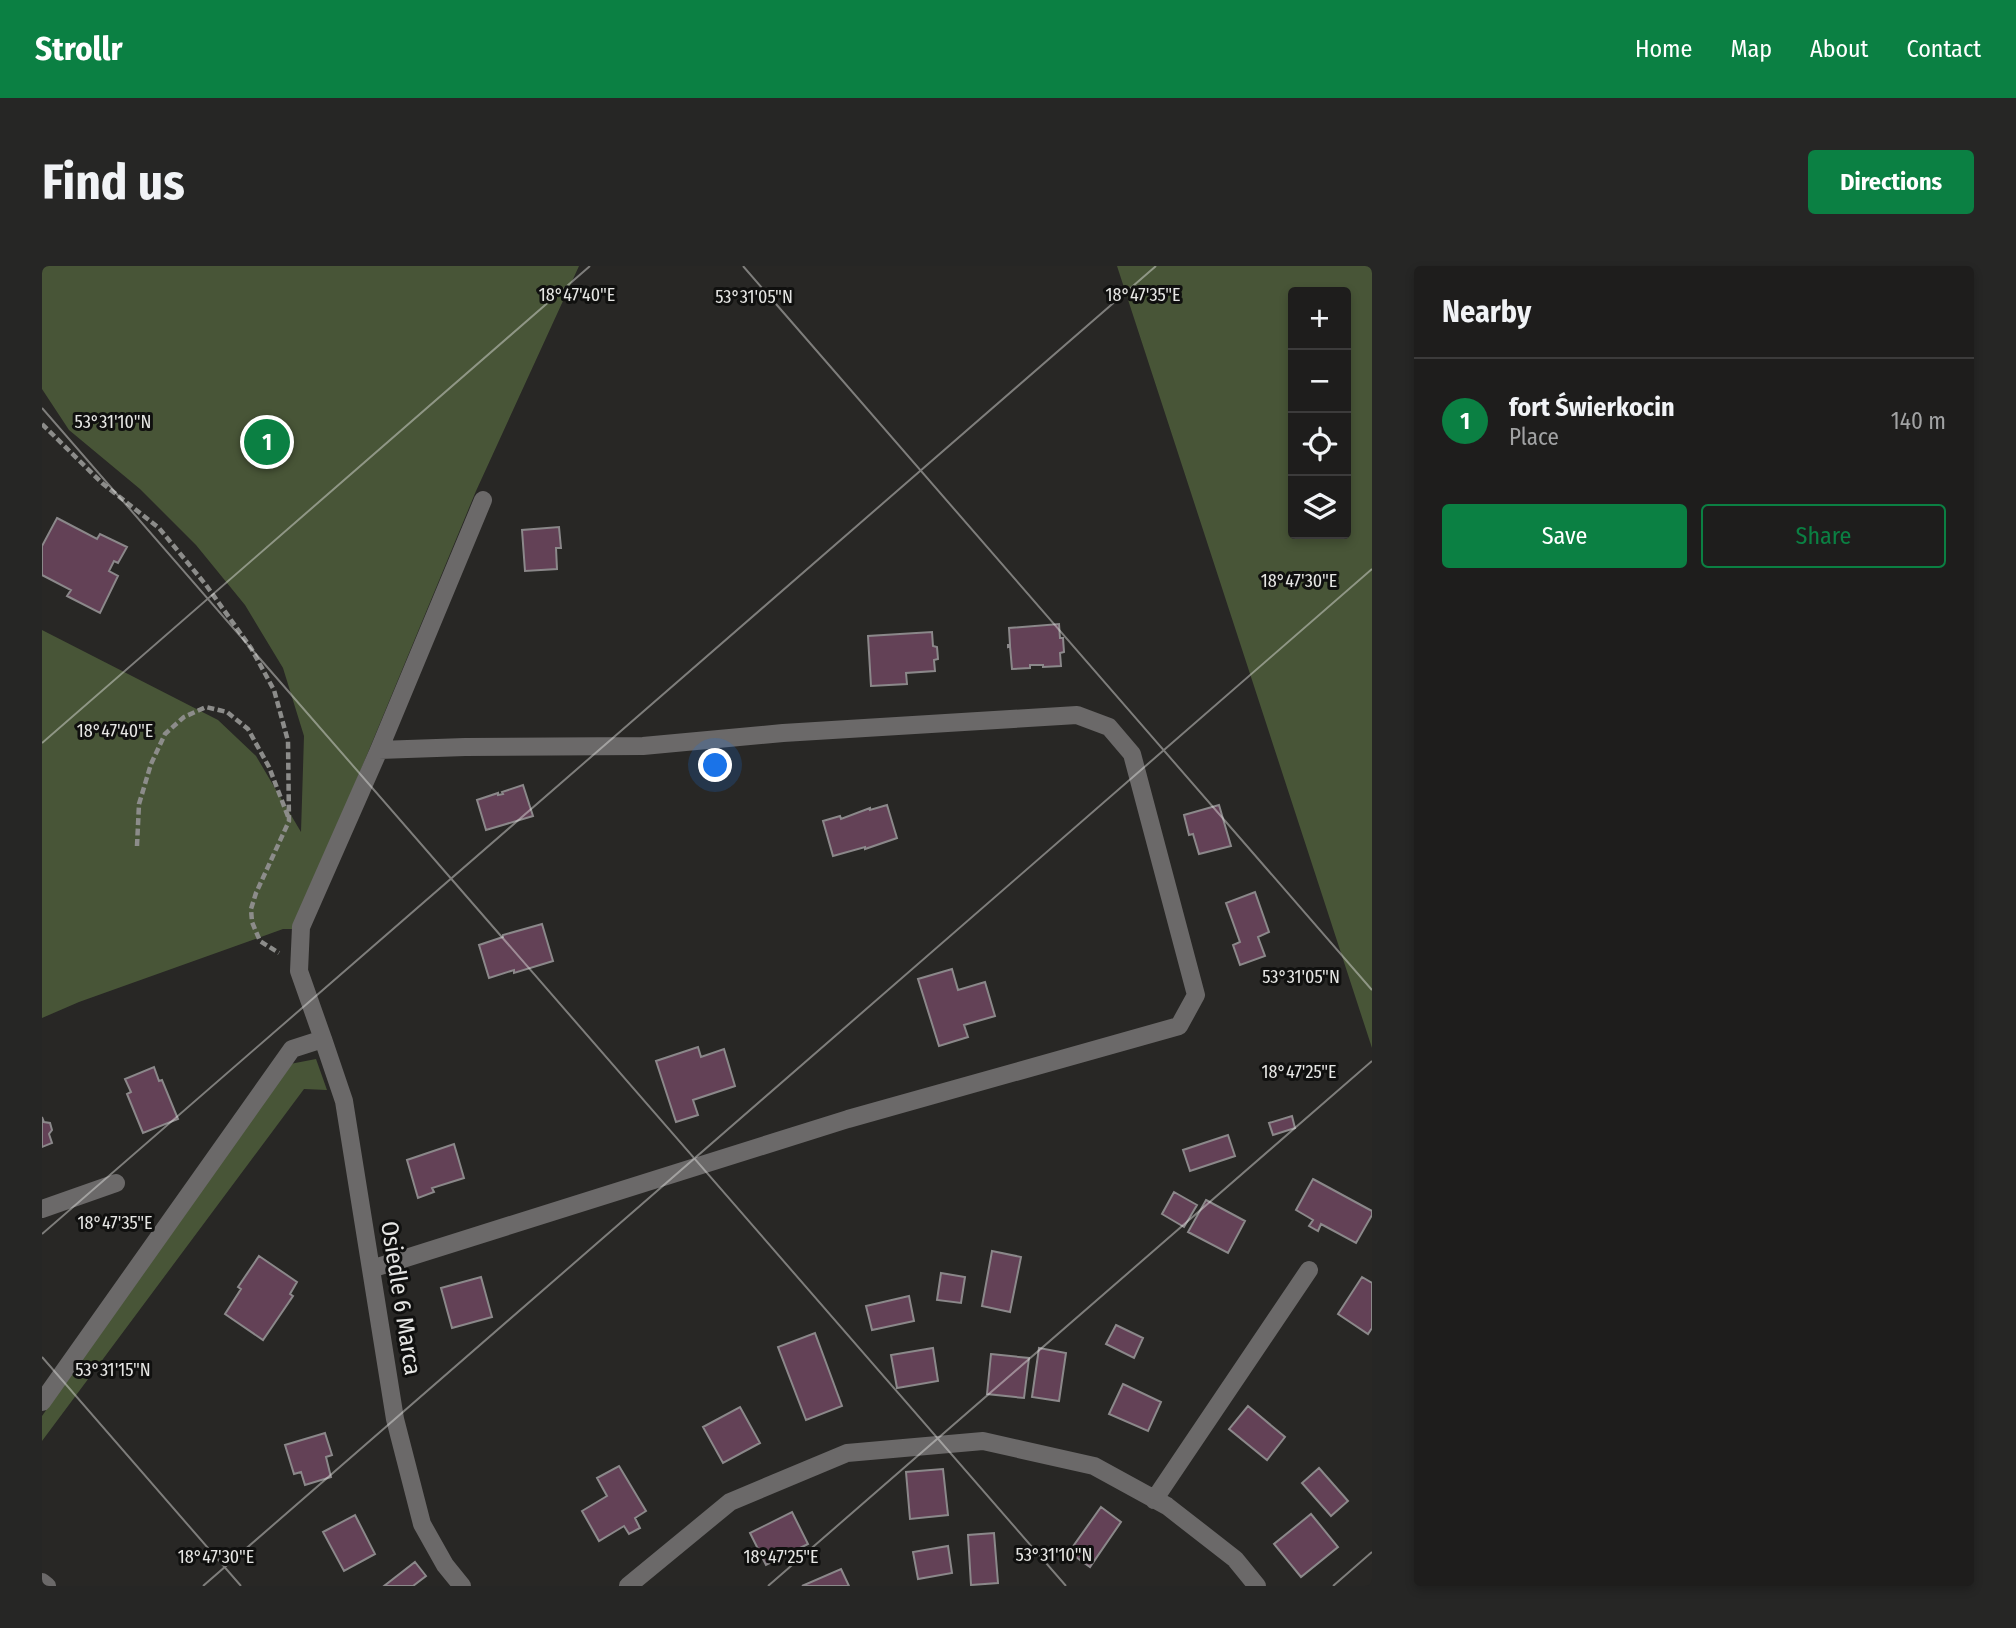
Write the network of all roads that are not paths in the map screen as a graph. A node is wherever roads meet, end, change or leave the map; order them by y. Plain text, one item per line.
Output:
1 (483, 500) dead end
2 (379, 750) junction
3 (323, 1039) junction
4 (116, 1183) dead end
5 (42, 1209) edge
6 (371, 1269) junction
7 (1309, 1270) dead end
8 (42, 1402) edge
9 (1154, 1500) junction
10 (42, 1582) edge
11 (47, 1586) edge
12 (462, 1586) edge
13 (628, 1586) edge
14 (1257, 1586) edge

1 - 2 street, Osiedle 6 Marca
2 - 3 street, Osiedle 6 Marca
2 - 6 street
3 - 6 street, Osiedle 6 Marca
3 - 8 street
4 - 5 street
6 - 12 street, Osiedle 6 Marca
7 - 9 street
9 - 13 street
9 - 14 street
10 - 11 street

